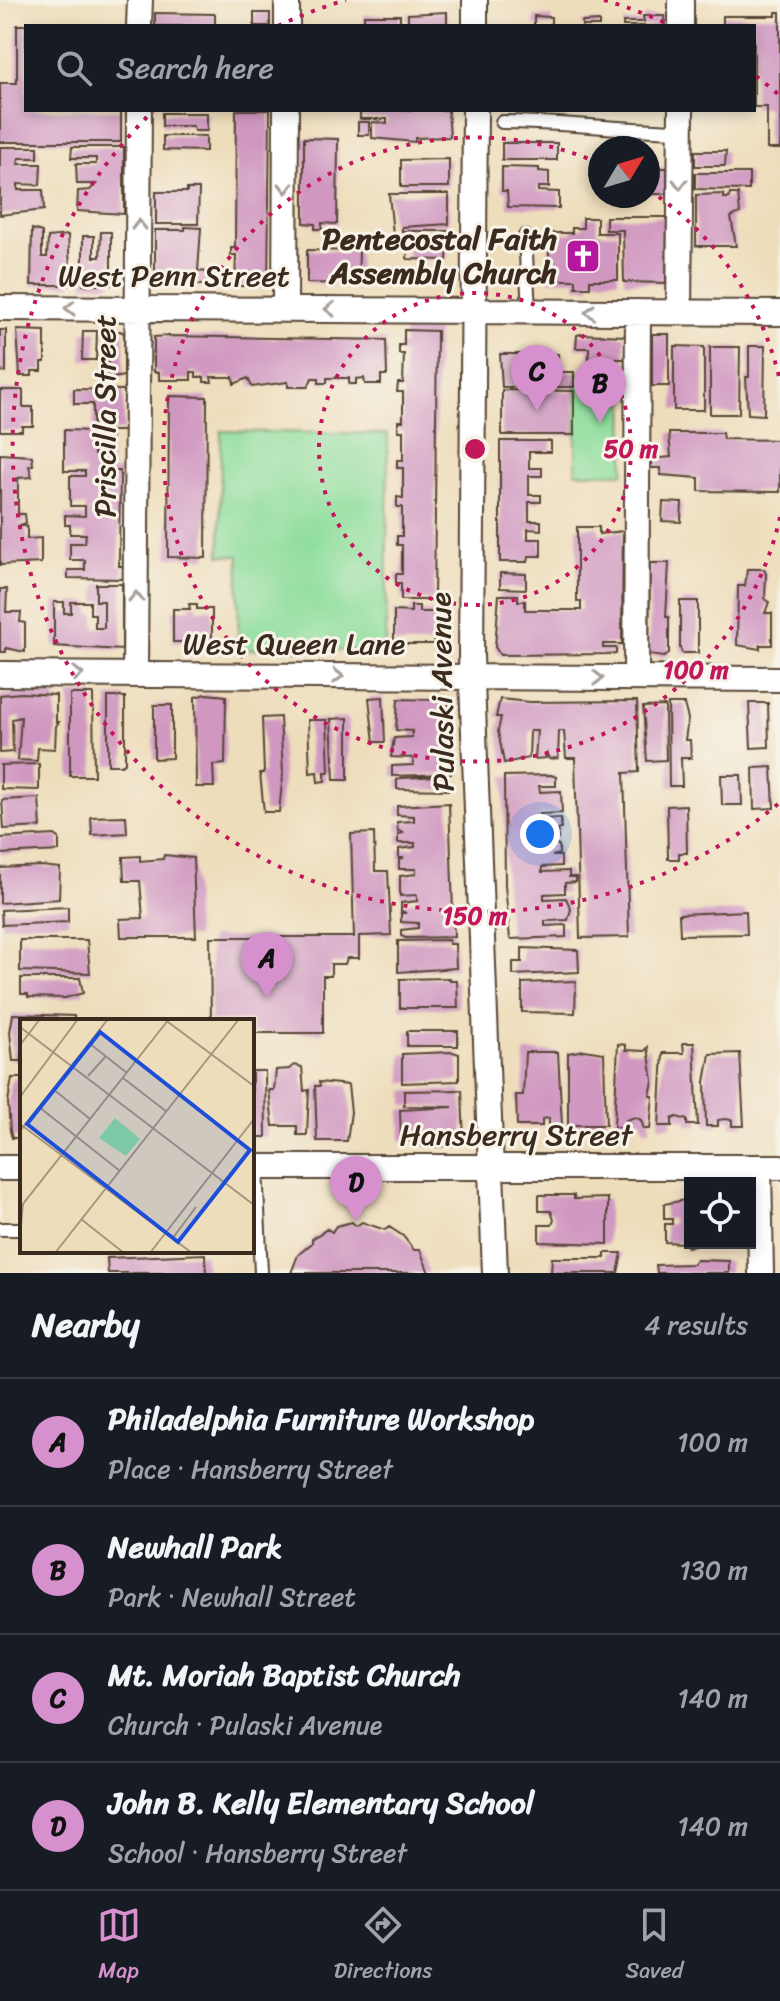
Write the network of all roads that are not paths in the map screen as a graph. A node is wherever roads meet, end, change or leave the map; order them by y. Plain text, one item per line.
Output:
1 (140, 0) edge
2 (287, 0) edge
3 (475, 0) edge
4 (681, 0) edge
5 (139, 24) edge
6 (287, 24) edge
7 (475, 24) edge
8 (681, 24) edge
9 (139, 112) edge
10 (286, 112) edge
11 (475, 112) edge
12 (680, 120) edge
13 (502, 122) dead end
14 (525, 236) dead end
15 (0, 308) edge
16 (138, 309) junction
17 (285, 309) junction
18 (474, 311) junction
19 (529, 311) junction
20 (638, 312) junction
21 (679, 312) junction
22 (780, 313) edge
23 (0, 674) edge
24 (135, 675) junction
25 (472, 678) junction
26 (636, 678) junction
27 (780, 679) edge
28 (254, 1167) edge
29 (491, 1167) junction
30 (770, 1167) edge
31 (255, 1225) edge
32 (261, 1273) edge
33 (495, 1273) edge
34 (761, 1273) edge

1 - 5 street
2 - 6 street
3 - 7 street
4 - 8 street
16 -> 9 street, Priscilla Street
10 -> 17 street
11 - 18 street, Pulaski Avenue
12 - 13 lane
12 -> 21 street
14 - 19 lane
16 -> 15 street, West Penn Street
16 - 17 street, West Penn Street
24 -> 16 street, Priscilla Street
18 -> 17 street, West Penn Street
18 - 19 street, West Penn Street
18 - 25 street, Pulaski Avenue
20 -> 19 street, West Penn Street
20 - 21 street, West Penn Street
20 - 26 street
21 - 22 street, West Penn Street
23 -> 24 street, West Queen Lane
24 -> 25 street, West Queen Lane
25 -> 26 street, West Queen Lane
25 - 29 street, Pulaski Avenue
26 - 27 street, West Queen Lane
28 - 29 street, Hansberry Street
28 - 31 lane
29 - 30 street, Hansberry Street
29 - 33 street, Pulaski Avenue
30 - 34 street
31 - 32 lane

